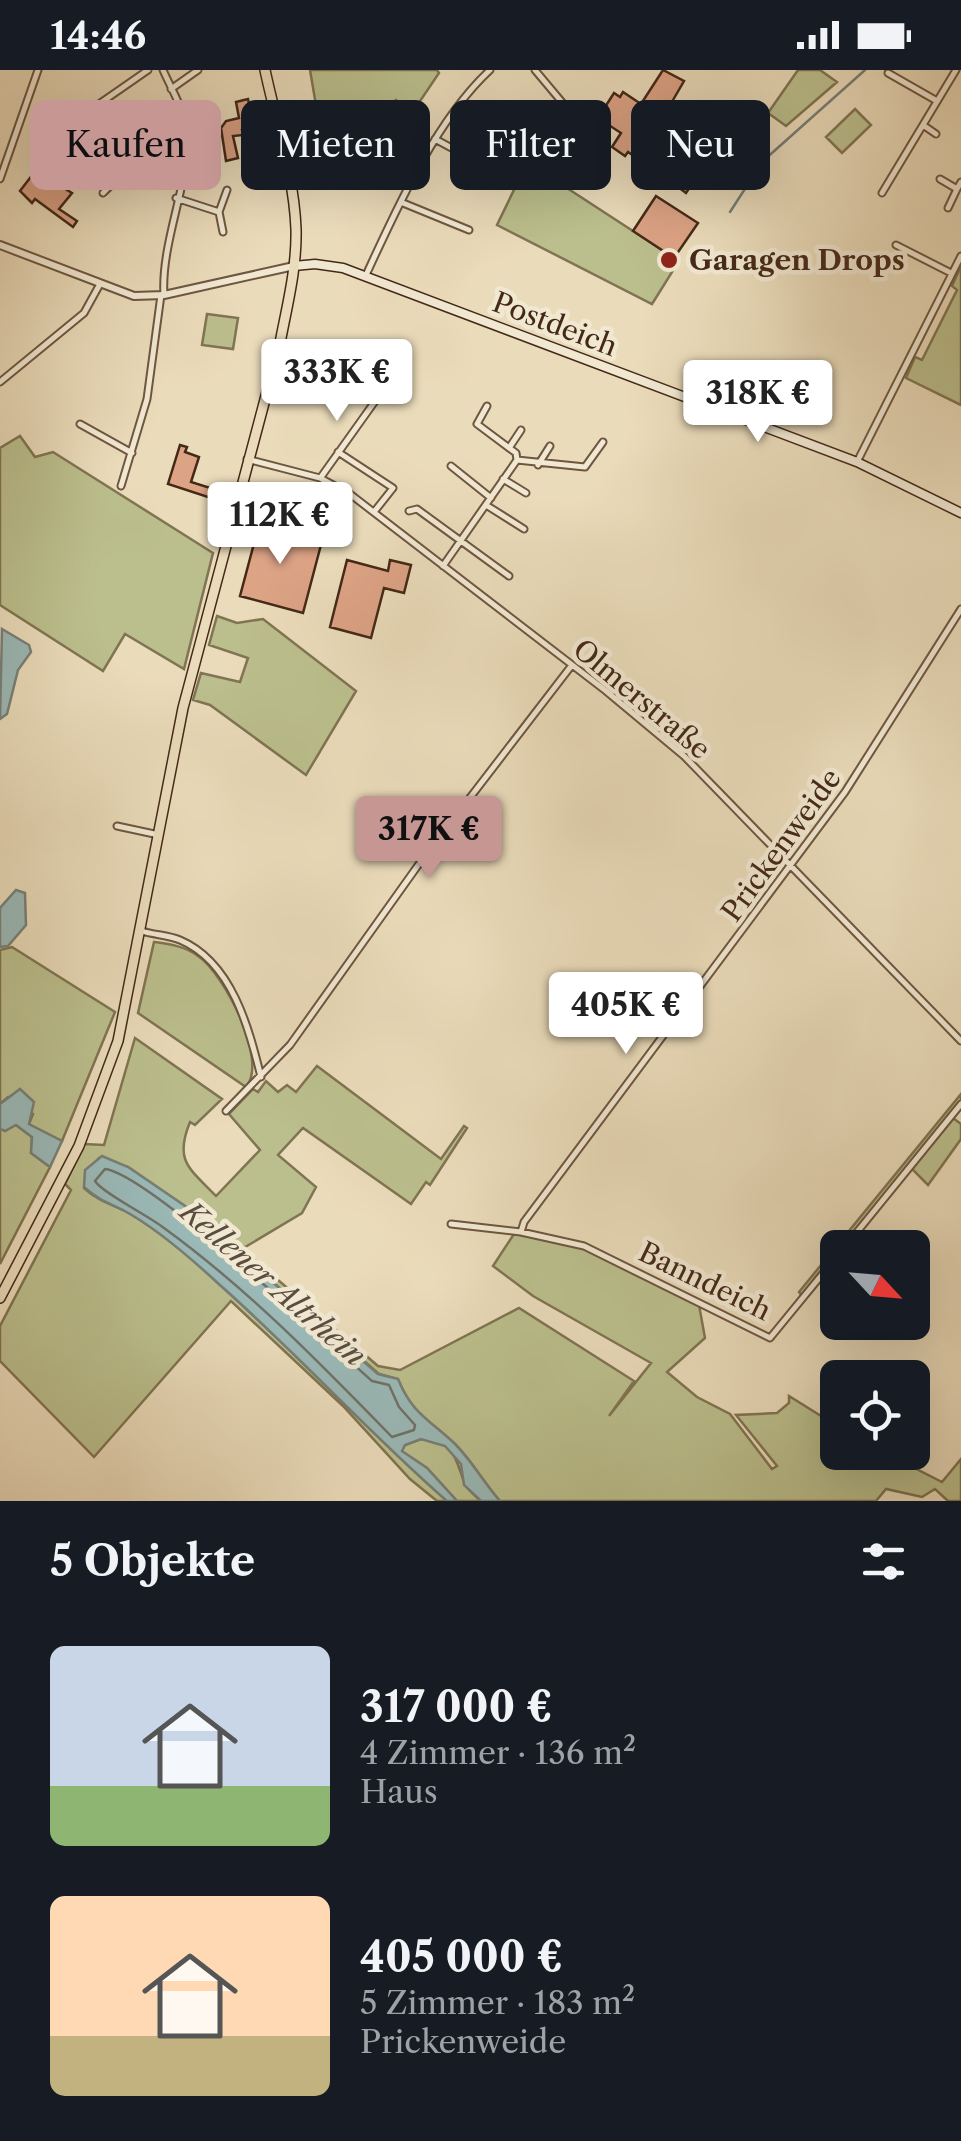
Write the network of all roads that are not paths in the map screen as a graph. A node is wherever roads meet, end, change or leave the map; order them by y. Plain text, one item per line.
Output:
1 (38, 70) edge
2 (148, 70) edge
3 (163, 70) edge
4 (198, 70) edge
5 (265, 70) edge
6 (490, 70) edge
7 (536, 70) edge
8 (956, 70) edge
9 (888, 73) dead end
10 (172, 88) junction
11 (105, 100) edge
12 (177, 100) edge
13 (561, 100) edge
14 (937, 101) junction
15 (923, 125) junction
16 (936, 134) dead end
17 (435, 139) junction
18 (450, 147) edge
19 (430, 149) edge
20 (0, 151) edge
21 (10, 157) junction
22 (0, 179) edge
23 (940, 179) dead end
24 (960, 184) edge
25 (106, 190) edge
26 (178, 190) edge
27 (227, 190) dead end
28 (410, 190) edge
29 (882, 193) dead end
30 (103, 194) dead end
31 (176, 198) junction
32 (403, 204) junction
33 (948, 208) dead end
34 (219, 212) junction
35 (469, 230) dead end
36 (223, 232) dead end
37 (0, 245) edge
38 (896, 245) dead end
39 (961, 256) edge
40 (294, 266) junction
41 (275, 269) junction
42 (952, 274) junction
43 (365, 277) junction
44 (292, 280) junction
45 (100, 284) junction
46 (162, 295) junction
47 (0, 382) edge
48 (383, 390) dead end
49 (487, 406) dead end
50 (80, 424) dead end
51 (521, 430) dead end
52 (603, 442) dead end
53 (550, 446) dead end
54 (509, 448) junction
55 (338, 452) junction
56 (132, 454) junction
57 (246, 458) junction
58 (517, 460) junction
59 (857, 462) junction
60 (538, 465) junction
61 (451, 466) dead end
62 (320, 478) junction
63 (503, 479) junction
64 (121, 486) dead end
65 (526, 493) dead end
66 (491, 498) junction
67 (486, 505) junction
68 (410, 511) dead end
69 (374, 512) junction
70 (961, 513) edge
71 (524, 530) dead end
72 (460, 542) junction
73 (443, 566) junction
74 (509, 576) dead end
75 (961, 609) edge
76 (572, 665) junction
77 (116, 826) dead end
78 (159, 835) junction
79 (791, 866) junction
80 (142, 930) junction
81 (961, 1041) edge
82 (261, 1077) junction
83 (961, 1104) edge
84 (226, 1111) dead end
85 (451, 1224) dead end
86 (859, 1230) edge
87 (521, 1232) junction
88 (820, 1277) edge
89 (0, 1298) edge

1 - 21 street
2 - 11 street
3 - 10 street
4 - 10 street
5 - 40 main road
6 - 17 street
7 - 13 street
8 - 14 street
9 - 14 street
10 - 12 street
14 - 15 street
15 - 16 street
15 - 29 street
17 - 18 street
17 - 19 street
20 - 21 street
21 - 22 street
23 - 24 street
24 - 33 street
25 - 30 street
26 - 31 street
27 - 34 street
28 - 32 street
31 - 34 street
31 - 46 street
32 - 35 street
32 - 43 street
34 - 36 street
37 - 45 street
38 - 42 street
39 - 42 street
40 - 41 street
40 - 43 main road, Postdeich
40 - 44 main road
41 - 44 street
41 - 46 street
42 - 59 street
43 - 59 main road, Postdeich
44 - 57 main road
45 - 46 street
45 - 47 street
46 - 56 street
48 - 55 street
49 - 54 street
50 - 56 street
51 - 54 street
52 - 60 street
53 - 60 street
54 - 58 street
55 - 62 street
55 - 69 street
56 - 64 street
57 - 62 street, Olmerstraße
57 - 78 main road
58 - 60 street
58 - 63 street
59 - 70 main road, Postdeich
61 - 66 street
62 - 69 street, Olmerstraße
63 - 65 street
63 - 66 street
66 - 67 street
67 - 71 street
67 - 72 street
68 - 72 street
69 - 73 street, Olmerstraße
72 - 73 street
72 - 74 street
73 - 76 street, Olmerstraße
75 - 79 street, Prickenweide
76 - 79 street, Olmerstraße
76 - 82 street
77 - 78 street
78 - 80 main road
79 - 81 street, Olmerstraße
79 - 87 street, Prickenweide
80 - 82 street
80 - 89 main road
82 - 84 street
83 - 86 street
85 - 87 street
87 - 88 street, Banndeich

